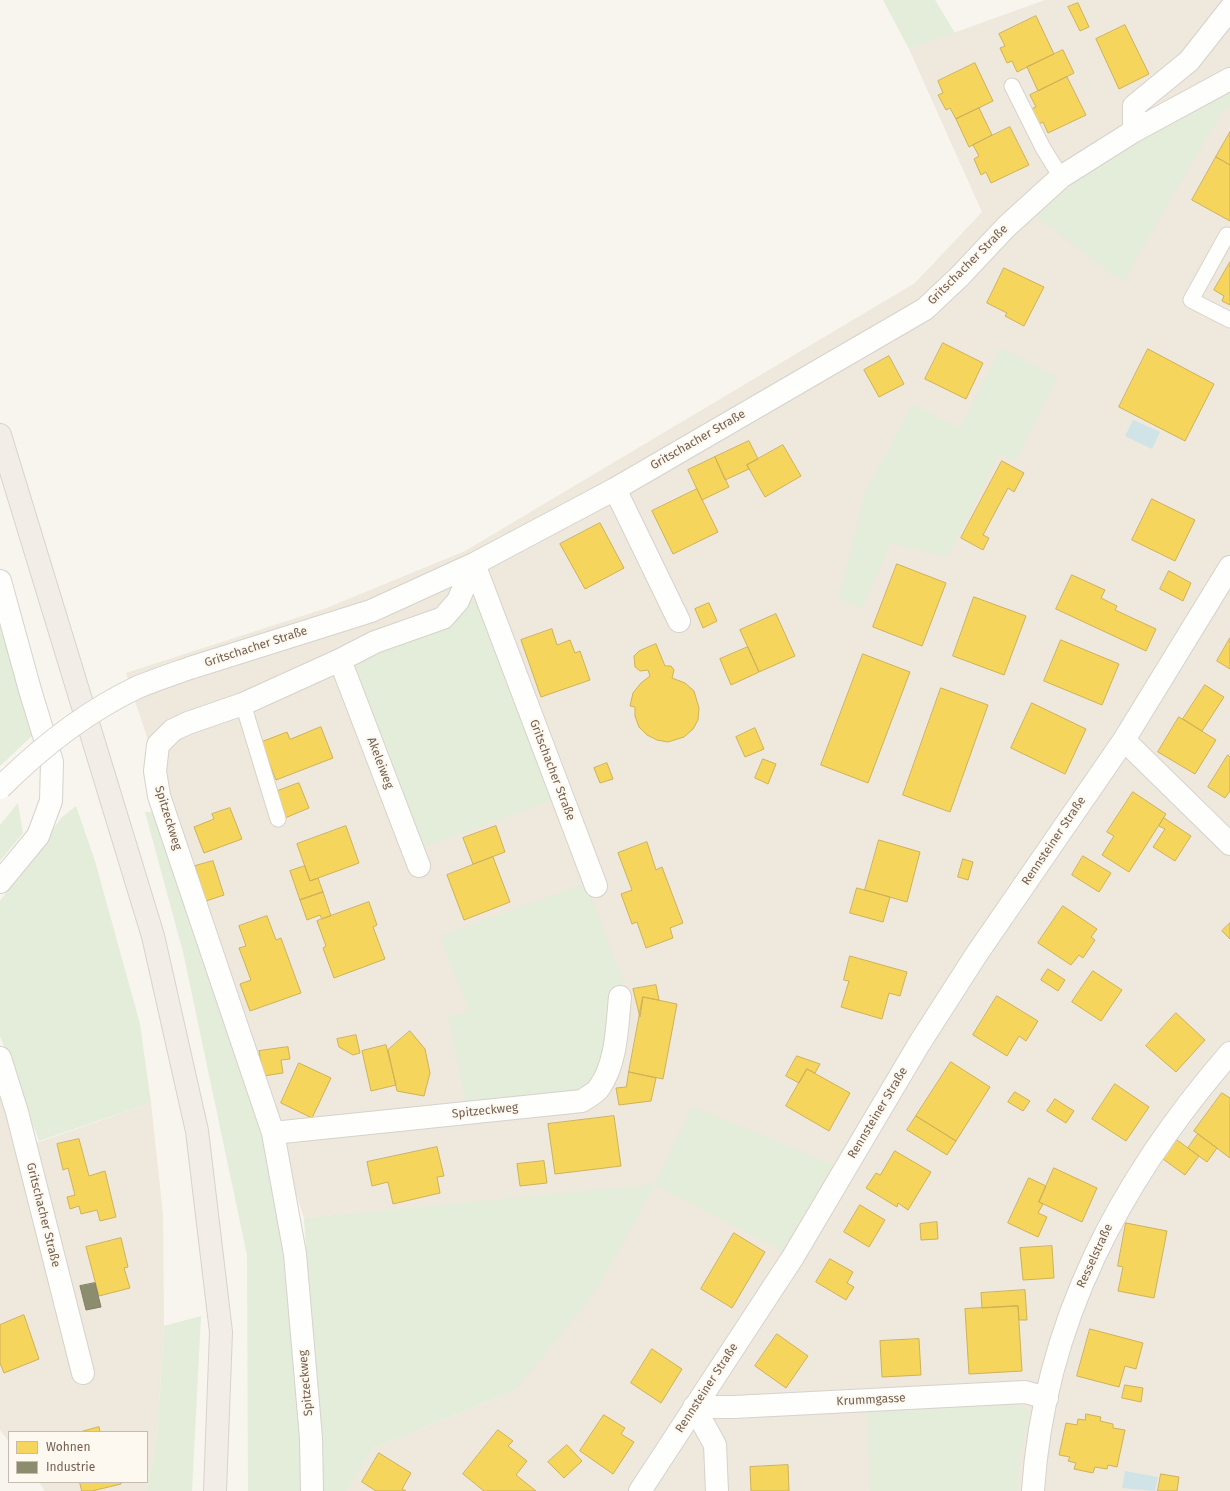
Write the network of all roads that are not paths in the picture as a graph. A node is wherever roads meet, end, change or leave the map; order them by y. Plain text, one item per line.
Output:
1 (1230, 9) edge
2 (1230, 79) edge
3 (1012, 86) dead end
4 (1134, 131) junction
5 (1061, 177) junction
6 (1226, 235) dead end
7 (1230, 320) edge
8 (0, 435) edge
9 (615, 488) junction
10 (474, 564) junction
11 (1230, 566) edge
12 (0, 581) edge
13 (679, 621) dead end
14 (340, 660) junction
15 (243, 704) junction
16 (1124, 740) junction
17 (0, 788) edge
18 (278, 819) dead end
19 (1230, 844) edge
20 (419, 866) dead end
21 (0, 882) edge
22 (596, 886) dead end
23 (620, 997) dead end
24 (1230, 1053) edge
25 (0, 1058) edge
26 (273, 1133) junction
27 (83, 1373) dead end
28 (1047, 1398) junction
29 (694, 1406) junction
30 (215, 1491) edge
31 (312, 1491) edge
32 (640, 1491) edge
33 (717, 1491) edge
34 (1033, 1491) edge

1 - 4 street
2 - 4 street, Gritschacher Straße
3 - 5 lane
4 - 5 street, Gritschacher Straße
5 - 9 street, Gritschacher Straße
6 - 7 lane
8 - 30 main road
9 - 10 street, Gritschacher Straße
9 - 13 street
10 - 14 street, Spitzeckweg
10 - 17 street, Gritschacher Straße, bridge
10 - 22 street, Gritschacher Straße
11 - 16 street, Rennsteiner Straße
12 - 21 street
14 - 15 street, Spitzeckweg
14 - 20 street, Akeleiweg
15 - 18 lane
15 - 26 street, Spitzeckweg
16 - 19 street
16 - 29 street, Rennsteiner Straße
23 - 26 street, Spitzeckweg
24 - 28 street, Resselstraße
25 - 27 street, Gritschacher Straße
26 - 31 street, Spitzeckweg
28 - 29 street, Krummgasse
28 - 34 street, Resselstraße
29 - 32 street, Rennsteiner Straße
29 - 33 street

